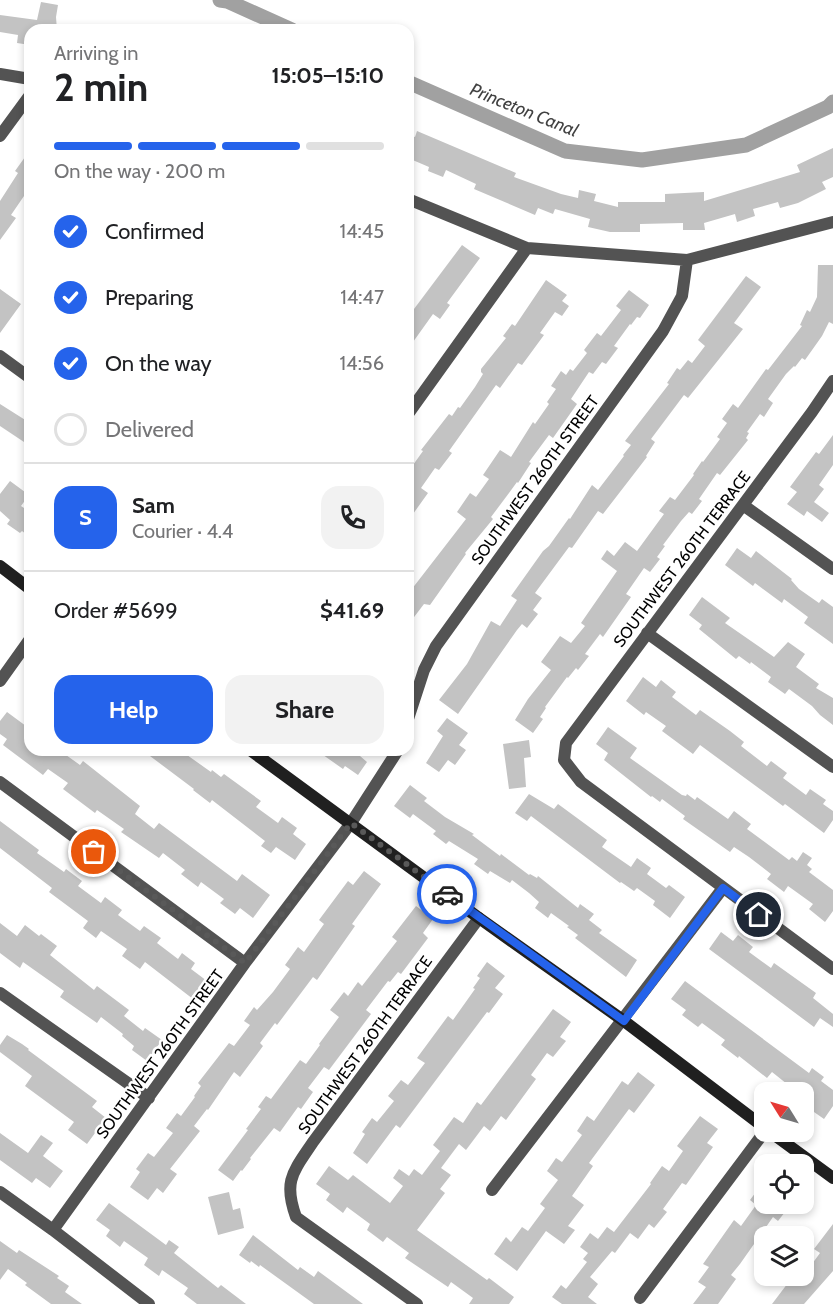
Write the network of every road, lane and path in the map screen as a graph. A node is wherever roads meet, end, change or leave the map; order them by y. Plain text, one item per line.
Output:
1 (0, 74) edge
2 (24, 78) edge
3 (24, 102) edge
4 (0, 136) edge
5 (414, 201) edge
6 (833, 222) edge
7 (527, 248) junction
8 (687, 260) junction
9 (0, 356) edge
10 (24, 374) edge
11 (833, 381) edge
12 (414, 406) edge
13 (743, 505) junction
14 (0, 566) edge
15 (833, 569) edge
16 (24, 585) edge
17 (647, 633) junction
18 (24, 647) edge
19 (0, 681) edge
20 (414, 701) edge
21 (258, 756) edge
22 (394, 756) edge
23 (833, 767) edge
24 (0, 782) edge
25 (351, 823) junction
26 (723, 888) junction
27 (479, 918) junction
28 (245, 963) junction
29 (833, 969) edge
30 (0, 993) edge
31 (624, 1021) junction
32 (149, 1098) junction
33 (754, 1121) edge
34 (757, 1142) edge
35 (783, 1142) edge
36 (833, 1178) edge
37 (492, 1190) dead end
38 (0, 1192) edge
39 (53, 1230) junction
40 (640, 1298) dead end
41 (149, 1304) edge
42 (417, 1304) edge

1 - 2 street
3 - 4 street
5 - 7 street
6 - 8 street
7 - 8 street
7 - 12 street
8 - 20 street, SOUTHWEST 260TH STREET
9 - 10 street
11 - 13 street, SOUTHWEST 260TH TERRACE
13 - 15 street
13 - 17 street, SOUTHWEST 260TH TERRACE
14 - 16 street
17 - 23 street
17 - 26 street, SOUTHWEST 260TH TERRACE
18 - 19 street
21 - 25 street
22 - 25 street, SOUTHWEST 260TH STREET
24 - 28 street
25 - 27 street
25 - 28 street, SOUTHWEST 260TH STREET
26 - 29 street
26 - 31 street
27 - 31 street
27 - 42 street, SOUTHWEST 260TH TERRACE
28 - 32 street, SOUTHWEST 260TH STREET
30 - 32 street
31 - 33 street
31 - 37 street
32 - 39 street, SOUTHWEST 260TH STREET
34 - 40 street
35 - 36 street
38 - 39 street
39 - 41 street

